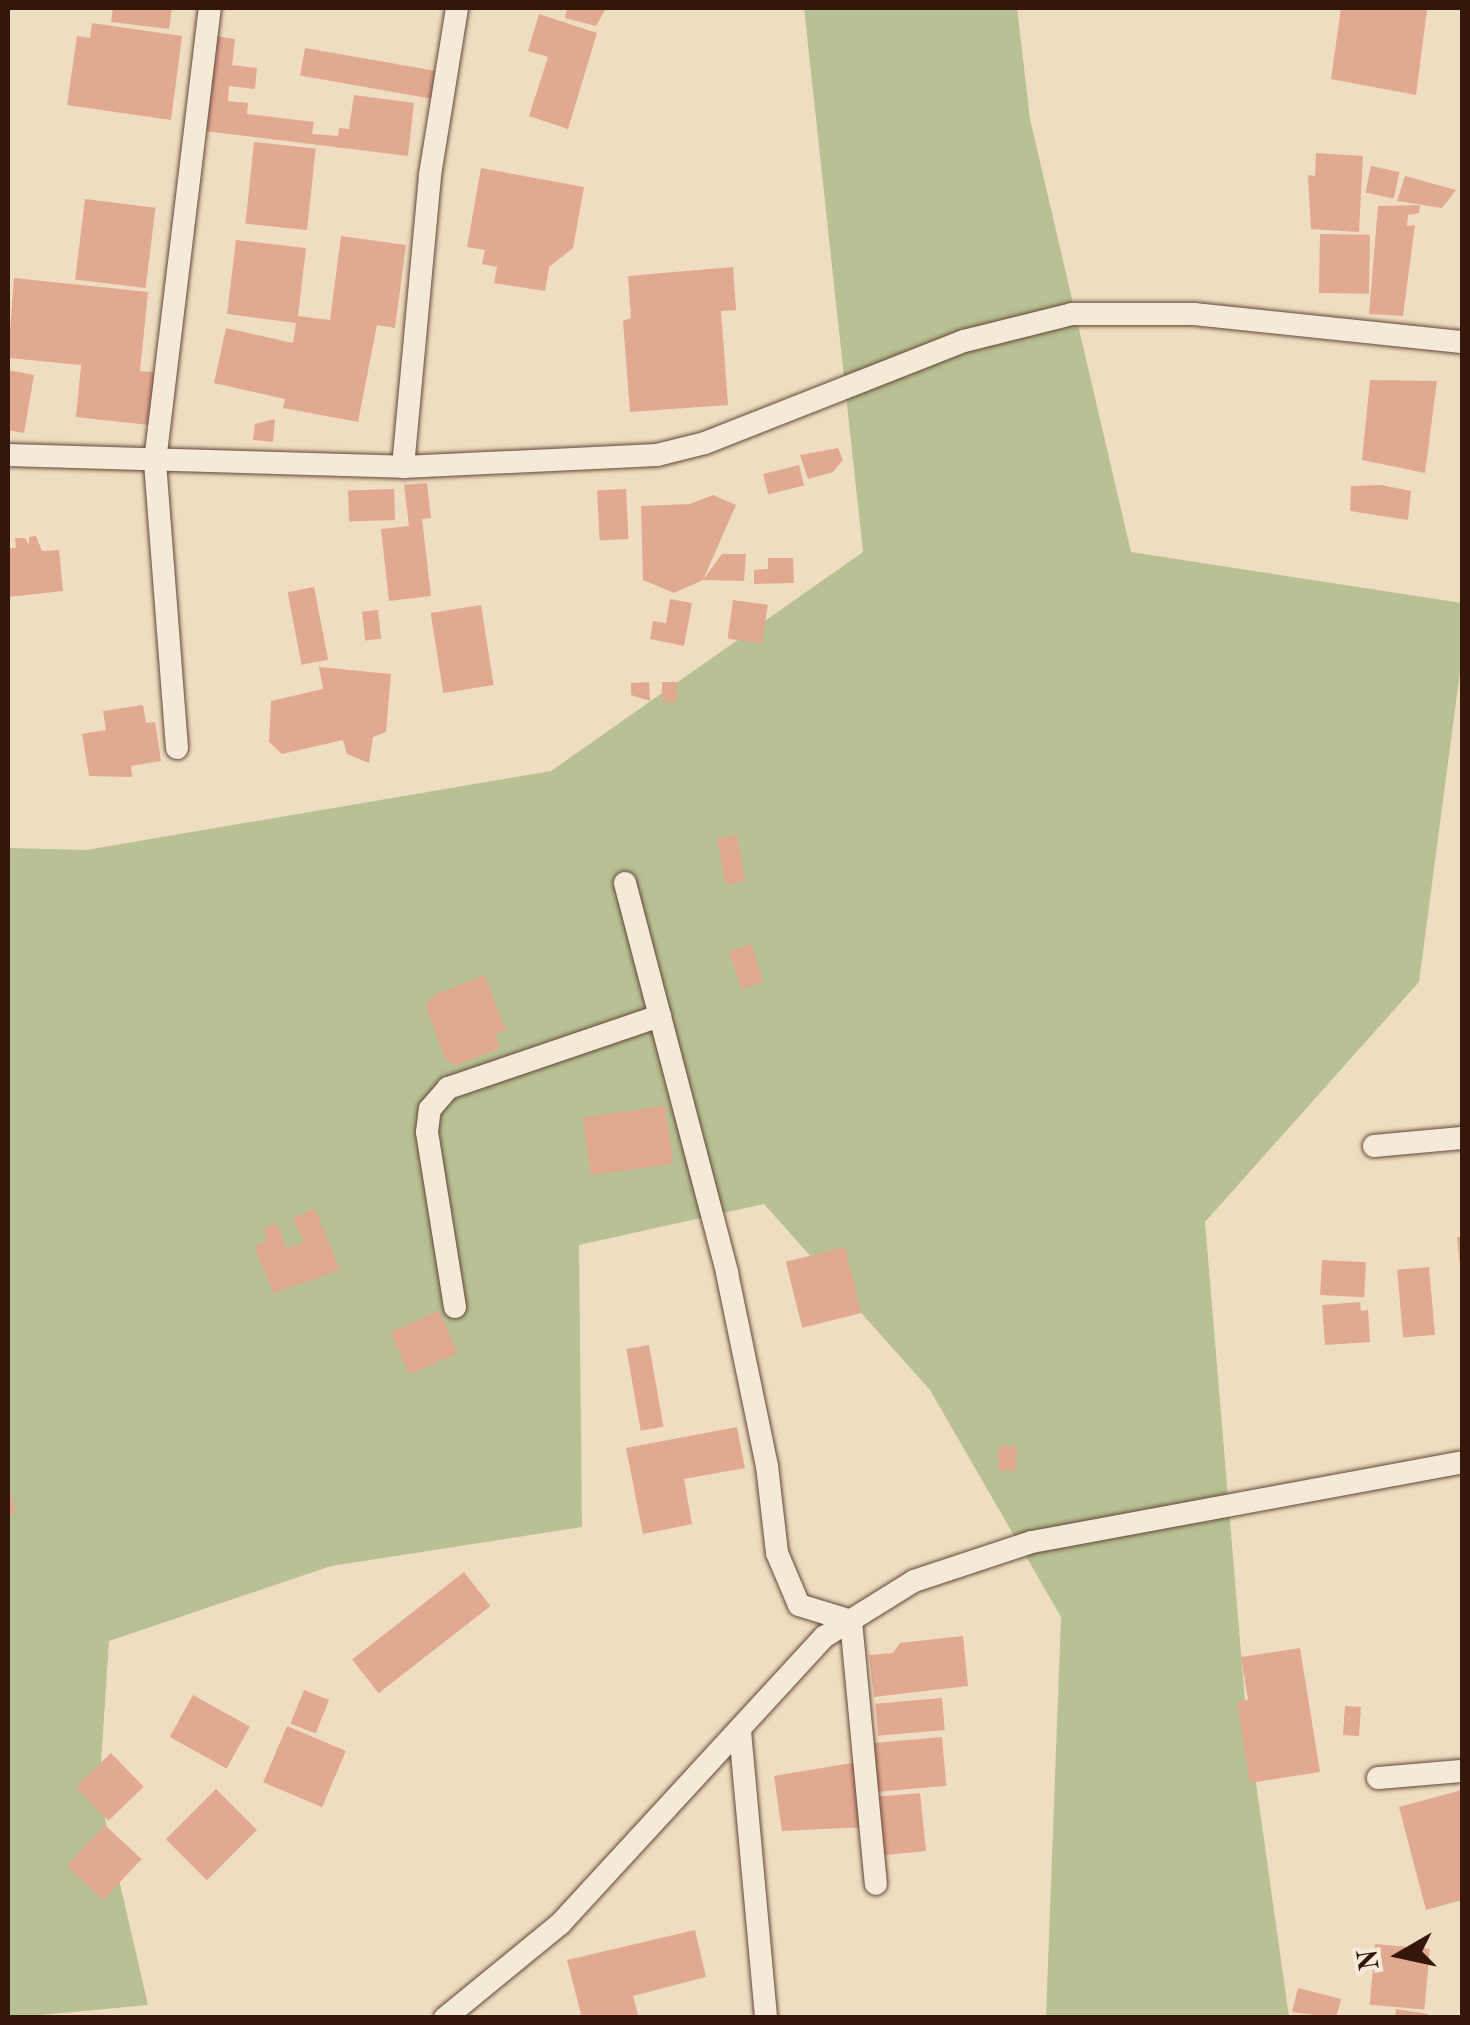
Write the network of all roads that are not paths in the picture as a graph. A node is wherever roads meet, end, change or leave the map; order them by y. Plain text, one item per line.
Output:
1 (210, 8) edge
2 (457, 8) edge
3 (1462, 342) edge
4 (8, 456) edge
5 (156, 461) junction
6 (403, 468) junction
7 (177, 748) dead end
8 (625, 883) dead end
9 (660, 1016) junction
10 (1462, 1138) edge
11 (1374, 1146) dead end
12 (455, 1307) dead end
13 (1462, 1462) edge
14 (851, 1621) junction
15 (740, 1730) junction
16 (1462, 1771) edge
17 (1378, 1778) dead end
18 (876, 1884) dead end
19 (445, 2018) edge
20 (766, 2018) edge

1 - 5 street
2 - 6 street
3 - 6 street
4 - 5 street
5 - 6 street
5 - 7 street
8 - 9 street
9 - 12 street
9 - 14 street
10 - 11 street
13 - 14 street
14 - 15 street
14 - 18 street
15 - 19 street
15 - 20 street
16 - 17 street

